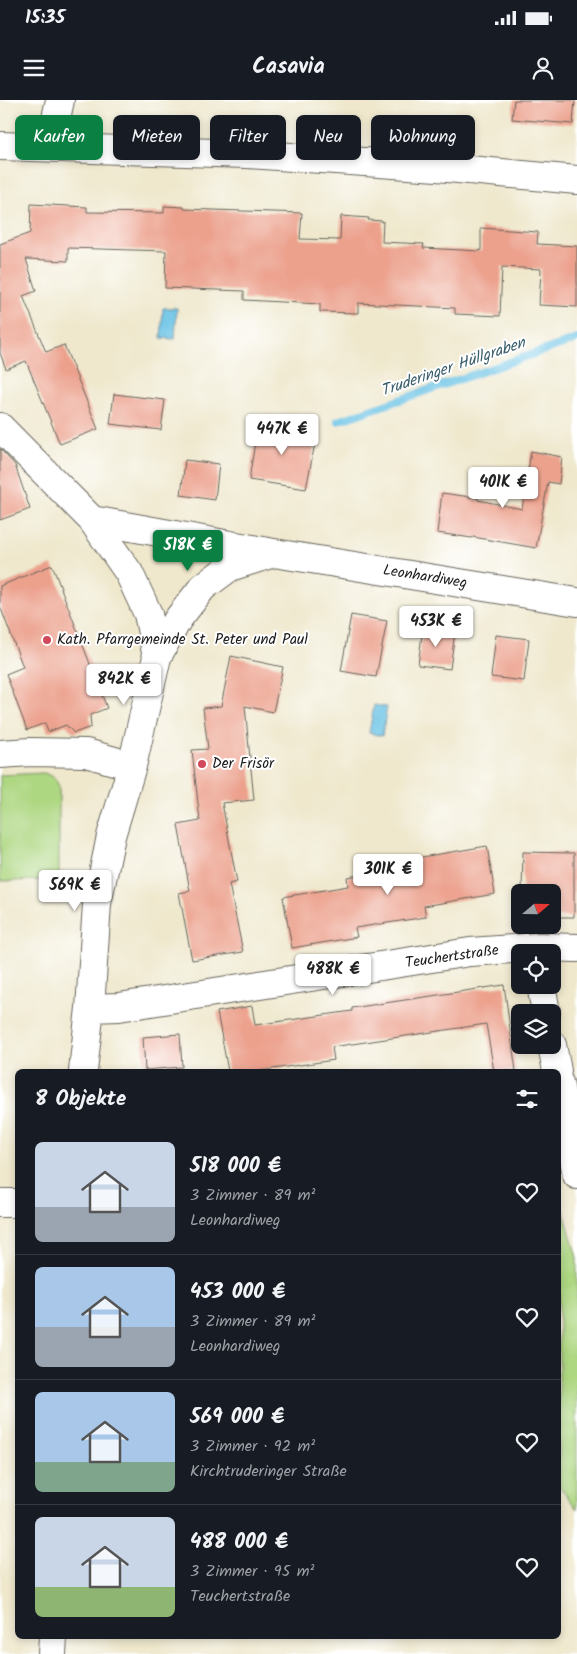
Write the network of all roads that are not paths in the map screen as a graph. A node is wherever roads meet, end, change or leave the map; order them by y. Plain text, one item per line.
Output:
1 (60, 100) edge
2 (57, 115) edge
3 (0, 146) edge
4 (15, 146) edge
5 (103, 149) edge
6 (577, 180) edge
7 (0, 427) edge
8 (92, 520) junction
9 (274, 553) junction
10 (577, 602) edge
11 (157, 657) junction
12 (0, 754) edge
13 (132, 766) junction
14 (577, 948) edge
15 (561, 949) edge
16 (511, 951) edge
17 (90, 1008) junction
18 (553, 1054) edge
19 (84, 1069) edge
20 (556, 1069) edge
21 (561, 1093) edge
22 (577, 1175) edge
23 (0, 1203) edge
24 (15, 1203) edge
25 (53, 1639) edge
26 (52, 1654) edge

1 - 2 street
3 - 4 street
5 - 6 street
7 - 8 street
8 - 9 street, Leonhardiweg
8 - 11 street
9 - 10 street, Leonhardiweg
9 - 11 street, Leonhardiweg
11 - 13 street
12 - 13 street
13 - 17 street
14 - 15 street, Teuchertstraße
16 - 17 street, Teuchertstraße
17 - 19 street
18 - 20 street
21 - 22 street
23 - 24 street
25 - 26 street

